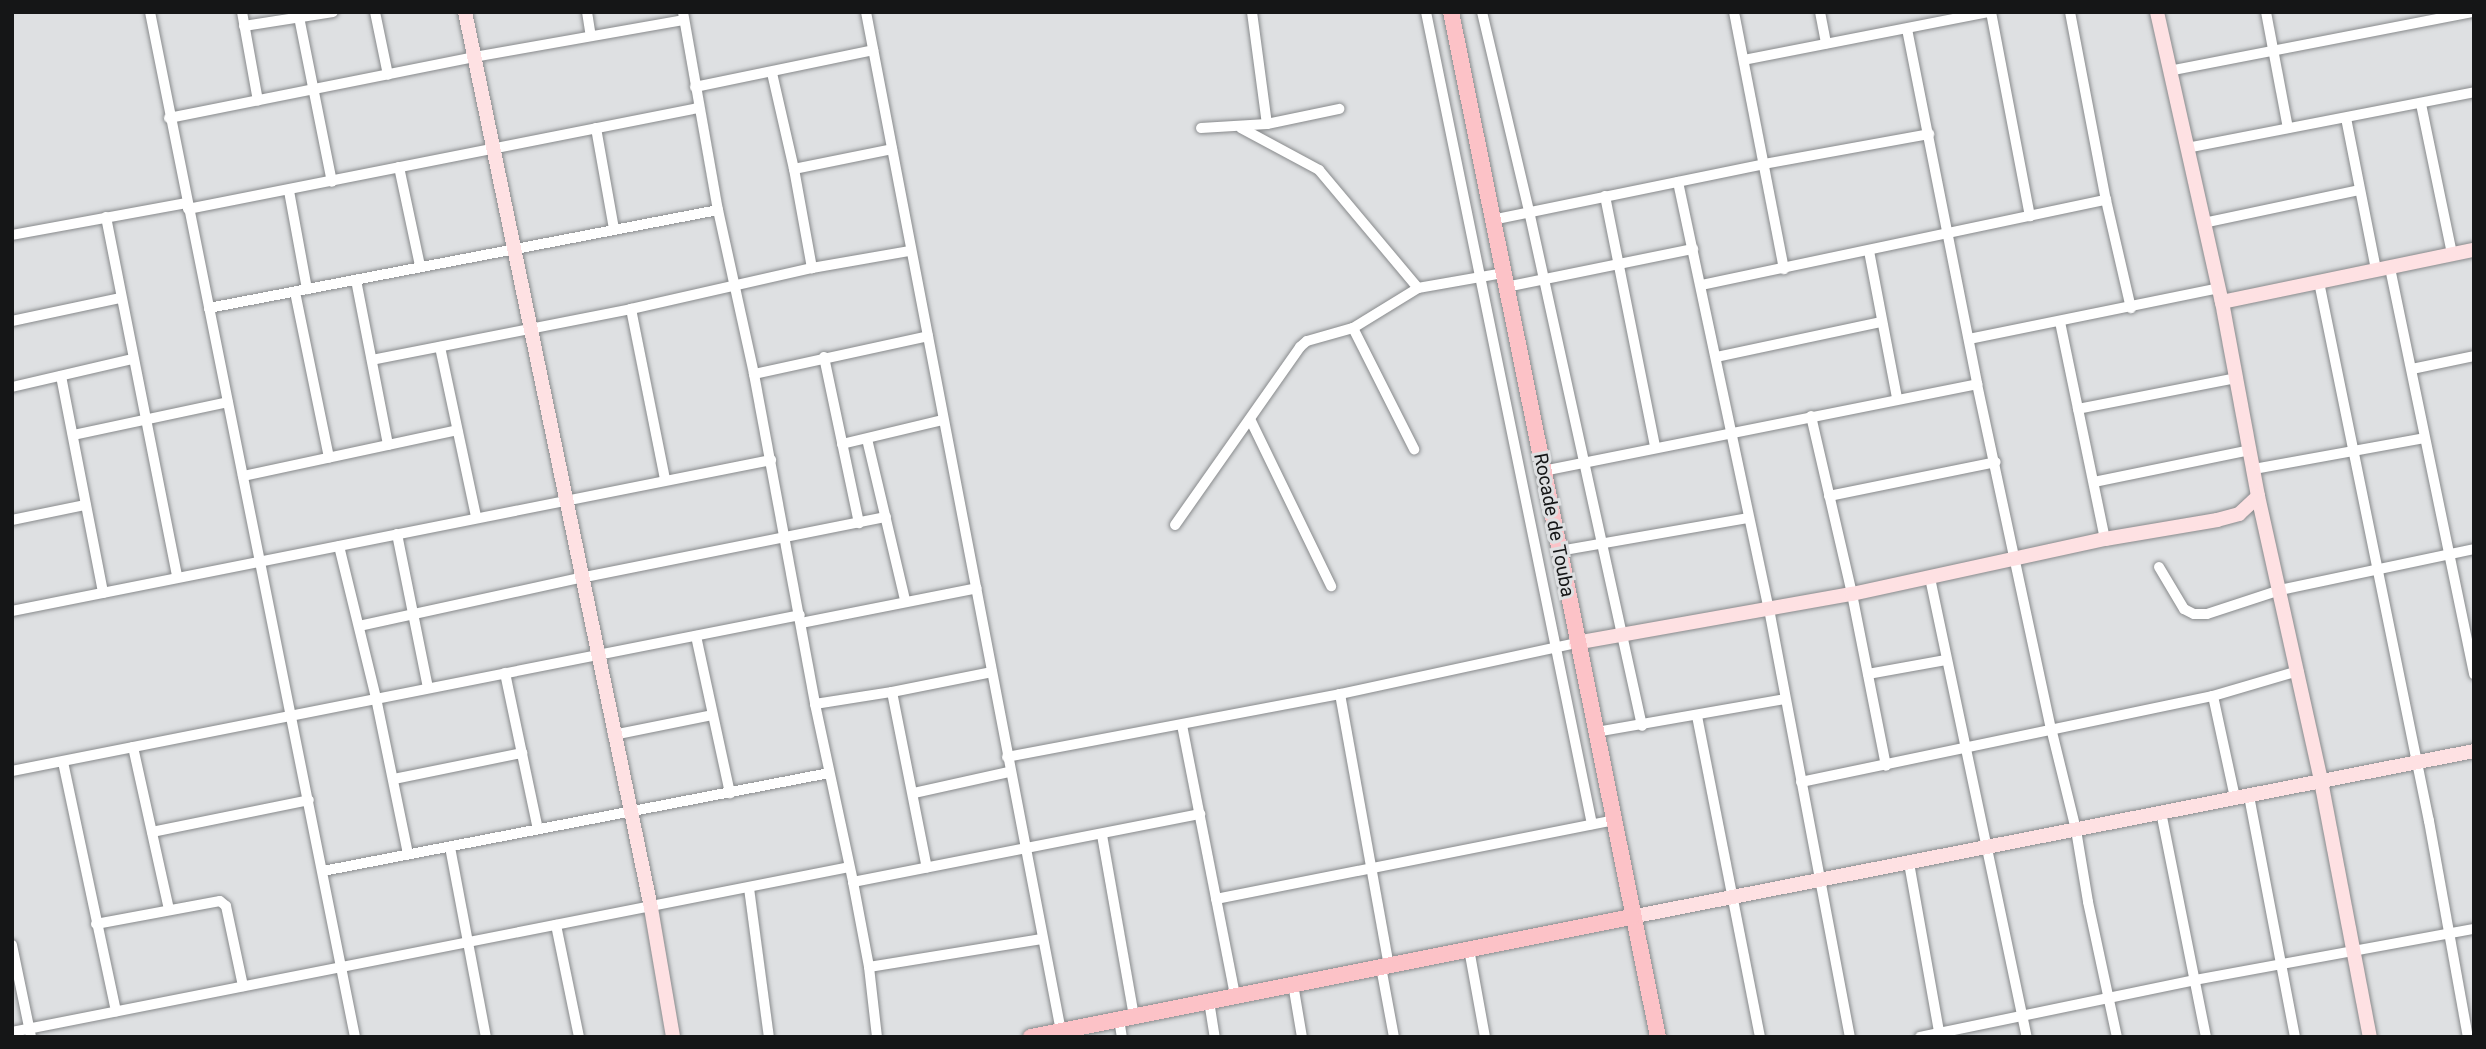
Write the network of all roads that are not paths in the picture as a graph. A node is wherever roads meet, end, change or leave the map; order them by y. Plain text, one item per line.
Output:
1 (150, 12) edge
2 (242, 12) edge
3 (333, 12) edge
4 (375, 12) edge
5 (465, 12) edge
6 (587, 12) edge
7 (866, 12) edge
8 (1252, 12) edge
9 (1426, 12) edge
10 (1451, 12) edge
11 (1482, 12) edge
12 (1734, 12) edge
13 (1820, 12) edge
14 (1990, 12) edge
15 (2070, 12) edge
16 (2157, 12) edge
17 (2266, 12) edge
18 (2472, 12) edge
19 (298, 15) edge
20 (683, 16) edge
21 (244, 26) junction
22 (1907, 29) junction
23 (591, 36) junction
24 (1826, 43) junction
25 (873, 50) junction
26 (2274, 50) junction
27 (474, 57) junction
28 (1744, 60) junction
29 (2169, 71) junction
30 (772, 73) junction
31 (388, 75) junction
32 (695, 87) junction
33 (313, 90) junction
34 (2474, 92) edge
35 (258, 101) junction
36 (2421, 104) junction
37 (698, 108) junction
38 (1339, 109) dead end
39 (169, 118) junction
40 (2346, 118) junction
41 (1267, 124) junction
42 (596, 128) junction
43 (1201, 128) dead end
44 (1241, 128) junction
45 (2288, 128) junction
46 (1929, 134) junction
47 (492, 147) junction
48 (2188, 148) junction
49 (892, 149) junction
50 (1764, 164) junction
51 (399, 167) junction
52 (794, 169) junction
53 (332, 182) junction
54 (1678, 182) junction
55 (2359, 190) junction
56 (289, 191) junction
57 (1605, 196) junction
58 (2106, 200) junction
59 (188, 206) junction
60 (718, 210) junction
61 (1530, 211) junction
62 (2030, 216) junction
63 (106, 217) junction
64 (1492, 220) junction
65 (2203, 223) junction
66 (614, 229) junction
67 (1948, 234) junction
68 (12, 235) edge
69 (513, 249) junction
70 (1693, 249) junction
71 (2474, 250) edge
72 (909, 251) junction
73 (1869, 251) junction
74 (2452, 254) junction
75 (1620, 264) junction
76 (420, 266) junction
77 (812, 268) junction
78 (1784, 269) junction
79 (2383, 269) junction
80 (1480, 276) junction
81 (356, 280) junction
82 (1505, 280) junction
83 (1544, 280) junction
84 (2319, 282) junction
85 (1701, 285) junction
86 (734, 286) junction
87 (1418, 288) junction
88 (307, 289) junction
89 (295, 292) junction
90 (2220, 295) junction
91 (120, 298) junction
92 (209, 308) junction
93 (2131, 308) junction
94 (631, 309) junction
95 (12, 321) edge
96 (1881, 322) junction
97 (2060, 322) junction
98 (530, 328) junction
99 (1353, 328) junction
100 (928, 336) junction
101 (1969, 339) junction
102 (440, 347) junction
103 (2474, 356) edge
104 (824, 357) junction
105 (1716, 357) junction
106 (132, 359) junction
107 (372, 360) junction
108 (2412, 369) junction
109 (754, 374) junction
110 (61, 376) junction
111 (2236, 378) junction
112 (1977, 384) junction
113 (12, 387) edge
114 (1897, 398) junction
115 (228, 402) junction
116 (2078, 409) junction
117 (1811, 416) junction
118 (144, 419) junction
119 (1250, 419) junction
120 (943, 420) junction
121 (457, 430) junction
122 (1731, 433) junction
123 (73, 435) junction
124 (2424, 438) junction
125 (867, 439) junction
126 (842, 444) junction
127 (388, 445) junction
128 (1655, 447) junction
129 (1414, 449) dead end
130 (2250, 450) junction
131 (2353, 450) junction
132 (329, 458) junction
133 (771, 460) junction
134 (1996, 462) junction
135 (1586, 463) junction
136 (2254, 469) junction
137 (1543, 471) junction
138 (243, 476) junction
139 (665, 479) junction
140 (2094, 482) junction
141 (1829, 496) junction
142 (2259, 496) junction
143 (564, 500) junction
144 (85, 505) junction
145 (476, 517) junction
146 (886, 517) junction
147 (1748, 518) junction
148 (12, 520) edge
149 (859, 523) junction
150 (1175, 525) dead end
151 (397, 534) junction
152 (2105, 538) junction
153 (785, 539) junction
154 (1603, 542) junction
155 (339, 546) junction
156 (2474, 549) edge
157 (1559, 551) junction
158 (2450, 554) junction
159 (2016, 557) junction
160 (261, 560) junction
161 (2158, 567) dead end
162 (2377, 568) junction
163 (177, 577) junction
164 (580, 578) junction
165 (1930, 578) junction
166 (1331, 586) dead end
167 (977, 589) junction
168 (2280, 590) junction
169 (103, 593) junction
170 (1852, 594) junction
171 (905, 600) junction
172 (1769, 609) junction
173 (12, 611) edge
174 (415, 613) junction
175 (800, 619) junction
176 (359, 626) junction
177 (696, 636) junction
178 (1624, 636) junction
179 (1576, 643) junction
180 (1556, 647) junction
181 (597, 654) junction
182 (1946, 660) junction
183 (2298, 671) junction
184 (992, 672) junction
185 (505, 673) junction
186 (1868, 674) junction
187 (2474, 674) edge
188 (428, 688) junction
189 (892, 692) junction
190 (1340, 694) junction
191 (2213, 695) junction
192 (376, 698) junction
193 (1785, 699) junction
194 (815, 704) junction
195 (292, 713) junction
196 (712, 715) junction
197 (1698, 716) junction
198 (1182, 725) junction
199 (1642, 726) junction
200 (2051, 728) junction
201 (1596, 732) junction
202 (613, 735) junction
203 (134, 747) junction
204 (1964, 750) junction
205 (2474, 751) edge
206 (522, 753) junction
207 (1007, 757) junction
208 (2417, 761) junction
209 (63, 762) junction
210 (1886, 766) junction
211 (12, 771) edge
212 (1009, 772) junction
213 (829, 773) junction
214 (394, 779) junction
215 (2321, 781) junction
216 (1801, 782) junction
217 (730, 793) junction
218 (915, 793) junction
219 (2242, 797) junction
220 (309, 800) junction
221 (2161, 812) junction
222 (630, 813) junction
223 (1200, 814) junction
224 (1614, 820) junction
225 (1591, 824) junction
226 (538, 829) junction
227 (2076, 830) junction
228 (152, 832) junction
229 (1102, 835) junction
230 (450, 847) junction
231 (1988, 847) junction
232 (1024, 850) junction
233 (408, 855) junction
234 (1909, 863) junction
235 (849, 867) junction
236 (1372, 867) junction
237 (927, 868) junction
238 (323, 870) junction
239 (1823, 879) junction
240 (853, 882) junction
241 (749, 888) junction
242 (1733, 897) junction
243 (1216, 899) junction
244 (650, 908) junction
245 (169, 909) junction
246 (1632, 917) junction
247 (96, 924) junction
248 (556, 925) junction
249 (2474, 929) edge
250 (2449, 932) junction
251 (1042, 939) junction
252 (469, 942) junction
253 (12, 945) edge
254 (1469, 949) junction
255 (2353, 950) junction
256 (2282, 964) junction
257 (1385, 966) junction
258 (342, 967) junction
259 (869, 967) junction
260 (2195, 980) junction
261 (1293, 984) junction
262 (243, 986) junction
263 (1235, 996) junction
264 (2111, 999) junction
265 (1209, 1001) junction
266 (116, 1011) junction
267 (2024, 1016) junction
268 (1127, 1018) junction
269 (1060, 1031) junction
270 (12, 1032) edge
271 (30, 1033) edge
272 (1940, 1035) edge
273 (355, 1037) edge
274 (486, 1037) edge
275 (579, 1037) edge
276 (673, 1037) edge
277 (769, 1037) edge
278 (877, 1037) edge
279 (1032, 1037) edge
280 (1122, 1037) edge
281 (1215, 1037) edge
282 (1302, 1037) edge
283 (1394, 1037) edge
284 (1485, 1037) edge
285 (1658, 1037) edge
286 (1760, 1037) edge
287 (1850, 1037) edge
288 (1920, 1037) edge
289 (2027, 1037) edge
290 (2117, 1037) edge
291 (2206, 1037) edge
292 (2295, 1037) edge
293 (2370, 1037) edge
294 (2469, 1037) edge

1 - 39 street
2 - 21 street
3 - 19 street
4 - 31 street
5 - 27 street
6 - 23 street
7 - 25 street
8 - 41 street
9 - 80 street
10 - 64 main road, Rocade de Touba
11 - 61 street
12 - 28 street
13 - 24 street
14 - 22 street
14 - 62 street
15 - 58 street
16 - 29 street
17 - 26 street
18 - 26 street
19 - 21 street
19 - 33 street
20 - 23 street
20 - 32 street
21 - 35 street
22 - 24 street
22 - 46 street
23 - 27 street
24 - 28 street
25 - 30 street
25 - 49 street
26 - 29 street
26 - 45 street
27 - 31 street
27 - 47 street
28 - 50 street
29 - 48 street
30 - 32 street
30 - 52 street
31 - 33 street
32 - 37 street
33 - 35 street
33 - 53 street
34 - 36 street
35 - 39 street
36 - 40 street
36 - 74 street
37 - 42 street
37 - 60 street
38 - 41 street
39 - 59 street
40 - 45 street
40 - 55 street
41 - 44 street
42 - 47 street
42 - 66 street
43 - 44 street
44 - 87 street
45 - 48 street
46 - 50 street
46 - 67 street
47 - 51 street
47 - 69 street
48 - 65 street
49 - 52 street
49 - 72 street
50 - 54 street
50 - 78 street
51 - 53 street
51 - 76 street
52 - 77 street
53 - 56 street
54 - 57 street
54 - 70 street
55 - 65 street
55 - 79 street
56 - 59 street
56 - 88 street
57 - 61 street
57 - 75 street
58 - 62 street
58 - 93 street
59 - 63 street
59 - 92 street
60 - 66 street
60 - 86 street
61 - 64 street
61 - 83 street
62 - 67 street
63 - 68 street
63 - 91 street
64 - 82 main road, Rocade de Touba
65 - 90 street
66 - 69 street
67 - 73 street
67 - 101 street
69 - 76 street
69 - 98 street
70 - 75 street
70 - 85 street
71 - 74 street
72 - 77 street
72 - 100 street
73 - 78 street
73 - 96 street
74 - 79 street
75 - 83 street
75 - 128 street
76 - 81 street
77 - 86 street
78 - 85 street
79 - 84 street
79 - 108 street
80 - 82 street
80 - 87 street
80 - 180 street
81 - 88 street
81 - 107 street
82 - 83 street
82 - 137 main road, Rocade de Touba
83 - 135 street
84 - 90 street
84 - 131 street
85 - 105 street
86 - 94 street
86 - 109 street
87 - 99 street
88 - 89 street
89 - 92 street
89 - 132 street
90 - 93 street
90 - 111 street
91 - 95 street
91 - 106 street
92 - 115 street
93 - 97 street
94 - 98 street
94 - 139 street
96 - 105 street
96 - 114 street
97 - 101 street
97 - 116 street
98 - 102 street
98 - 143 street
99 - 119 street
99 - 129 street
100 - 104 street
100 - 120 street
101 - 112 street
102 - 107 street
102 - 121 street
103 - 108 street
104 - 109 street
104 - 126 street
105 - 122 street
106 - 110 street
106 - 118 street
107 - 127 street
108 - 124 street
109 - 133 street
110 - 113 street
110 - 123 street
111 - 116 street
111 - 130 street
112 - 114 street
112 - 134 street
114 - 117 street
115 - 118 street
115 - 138 street
116 - 140 street
117 - 122 street
117 - 141 street
118 - 123 street
118 - 163 street
119 - 150 street
119 - 166 street
120 - 125 street
120 - 167 street
121 - 127 street
121 - 145 street
122 - 128 street
122 - 147 street
123 - 144 street
124 - 131 street
124 - 158 street
125 - 126 street
125 - 146 street
126 - 149 street
127 - 132 street
128 - 135 street
130 - 136 street
130 - 140 street
131 - 136 street
131 - 162 street
132 - 138 street
133 - 139 street
133 - 153 street
134 - 141 street
134 - 159 street
135 - 137 street
135 - 154 street
136 - 142 street
137 - 157 main road, Rocade de Touba
138 - 160 street
139 - 143 street
140 - 152 street
141 - 170 street
142 - 152 street
142 - 168 street
143 - 145 street
143 - 164 street
144 - 148 street
144 - 169 street
145 - 151 street
146 - 149 street
146 - 171 street
147 - 154 street
147 - 172 street
149 - 153 street
151 - 155 street
151 - 174 street
152 - 159 street
153 - 164 street
153 - 175 street
154 - 157 street
154 - 178 street
155 - 160 street
155 - 176 street
156 - 158 street
157 - 179 main road, Rocade de Touba
158 - 162 street
158 - 187 street
159 - 165 street
159 - 200 street
160 - 163 street
160 - 195 street
161 - 168 street
162 - 168 street
162 - 208 street
163 - 169 street
164 - 174 street
164 - 181 street
165 - 170 street
165 - 182 street
167 - 171 street
167 - 184 street
168 - 183 street
169 - 173 street
170 - 172 street
170 - 186 street
171 - 175 street
172 - 178 street
172 - 193 street
174 - 176 street
174 - 188 street
175 - 177 street
175 - 194 street
176 - 192 street
177 - 181 street
177 - 196 street
178 - 179 street
178 - 199 street
179 - 180 street
179 - 201 main road, Rocade de Touba
180 - 190 street
180 - 225 street
181 - 185 street
181 - 202 street
182 - 186 street
182 - 204 street
183 - 191 street
183 - 215 street
184 - 189 street
184 - 207 street
185 - 188 street
185 - 206 street
186 - 210 street
188 - 192 street
189 - 194 street
189 - 218 street
190 - 198 street
190 - 236 street
191 - 200 street
191 - 219 street
192 - 195 street
192 - 214 street
193 - 197 street
193 - 216 street
194 - 213 street
195 - 203 street
195 - 220 street
196 - 202 street
196 - 217 street
197 - 199 street
197 - 242 street
198 - 207 street
198 - 223 street
199 - 201 street
200 - 204 street
200 - 227 street
201 - 224 main road, Rocade de Touba
202 - 222 street
203 - 209 street
203 - 228 street
204 - 210 street
204 - 231 street
205 - 208 street
206 - 214 street
206 - 226 street
207 - 212 street
208 - 215 street
208 - 250 street
209 - 211 street
209 - 247 street
210 - 216 street
212 - 218 street
212 - 232 street
213 - 217 street
213 - 235 street
214 - 233 street
215 - 219 street
215 - 255 street
216 - 239 street
217 - 222 street
218 - 237 street
219 - 221 street
219 - 256 street
220 - 228 street
220 - 238 street
221 - 227 street
221 - 260 street
222 - 226 street
222 - 244 street
223 - 229 street
223 - 243 street
224 - 225 street
224 - 246 main road, Rocade de Touba
225 - 236 street
226 - 230 street
227 - 231 street
227 - 264 street
228 - 245 street
229 - 232 street
229 - 268 street
230 - 233 street
230 - 252 street
231 - 234 street
231 - 267 street
232 - 237 street
232 - 251 street
233 - 238 street
234 - 239 street
234 - 272 street
235 - 240 street
235 - 241 street
236 - 243 street
236 - 257 street
237 - 240 street
238 - 258 street
239 - 242 street
239 - 287 street
240 - 259 street
241 - 244 street
241 - 277 street
242 - 246 street
242 - 286 street
243 - 263 street
244 - 248 street
244 - 276 street
245 - 247 street
245 - 262 street
246 - 254 main road
246 - 285 main road, Rocade de Touba
247 - 266 street
248 - 252 street
248 - 275 street
249 - 250 street
250 - 255 street
250 - 294 street
251 - 259 street
251 - 269 street
252 - 258 street
252 - 274 street
253 - 271 street
254 - 257 main road
254 - 284 street
255 - 256 street
255 - 293 street
256 - 260 street
256 - 292 street
257 - 261 main road
257 - 283 street
258 - 262 street
258 - 273 street
259 - 278 street
260 - 264 street
260 - 291 street
261 - 263 main road
261 - 282 street
262 - 266 street
263 - 265 main road
264 - 267 street
264 - 290 street
265 - 268 main road
265 - 281 street
266 - 271 street
267 - 272 street
267 - 289 street
268 - 269 main road
268 - 280 street
269 - 279 main road
270 - 271 street
272 - 288 street

